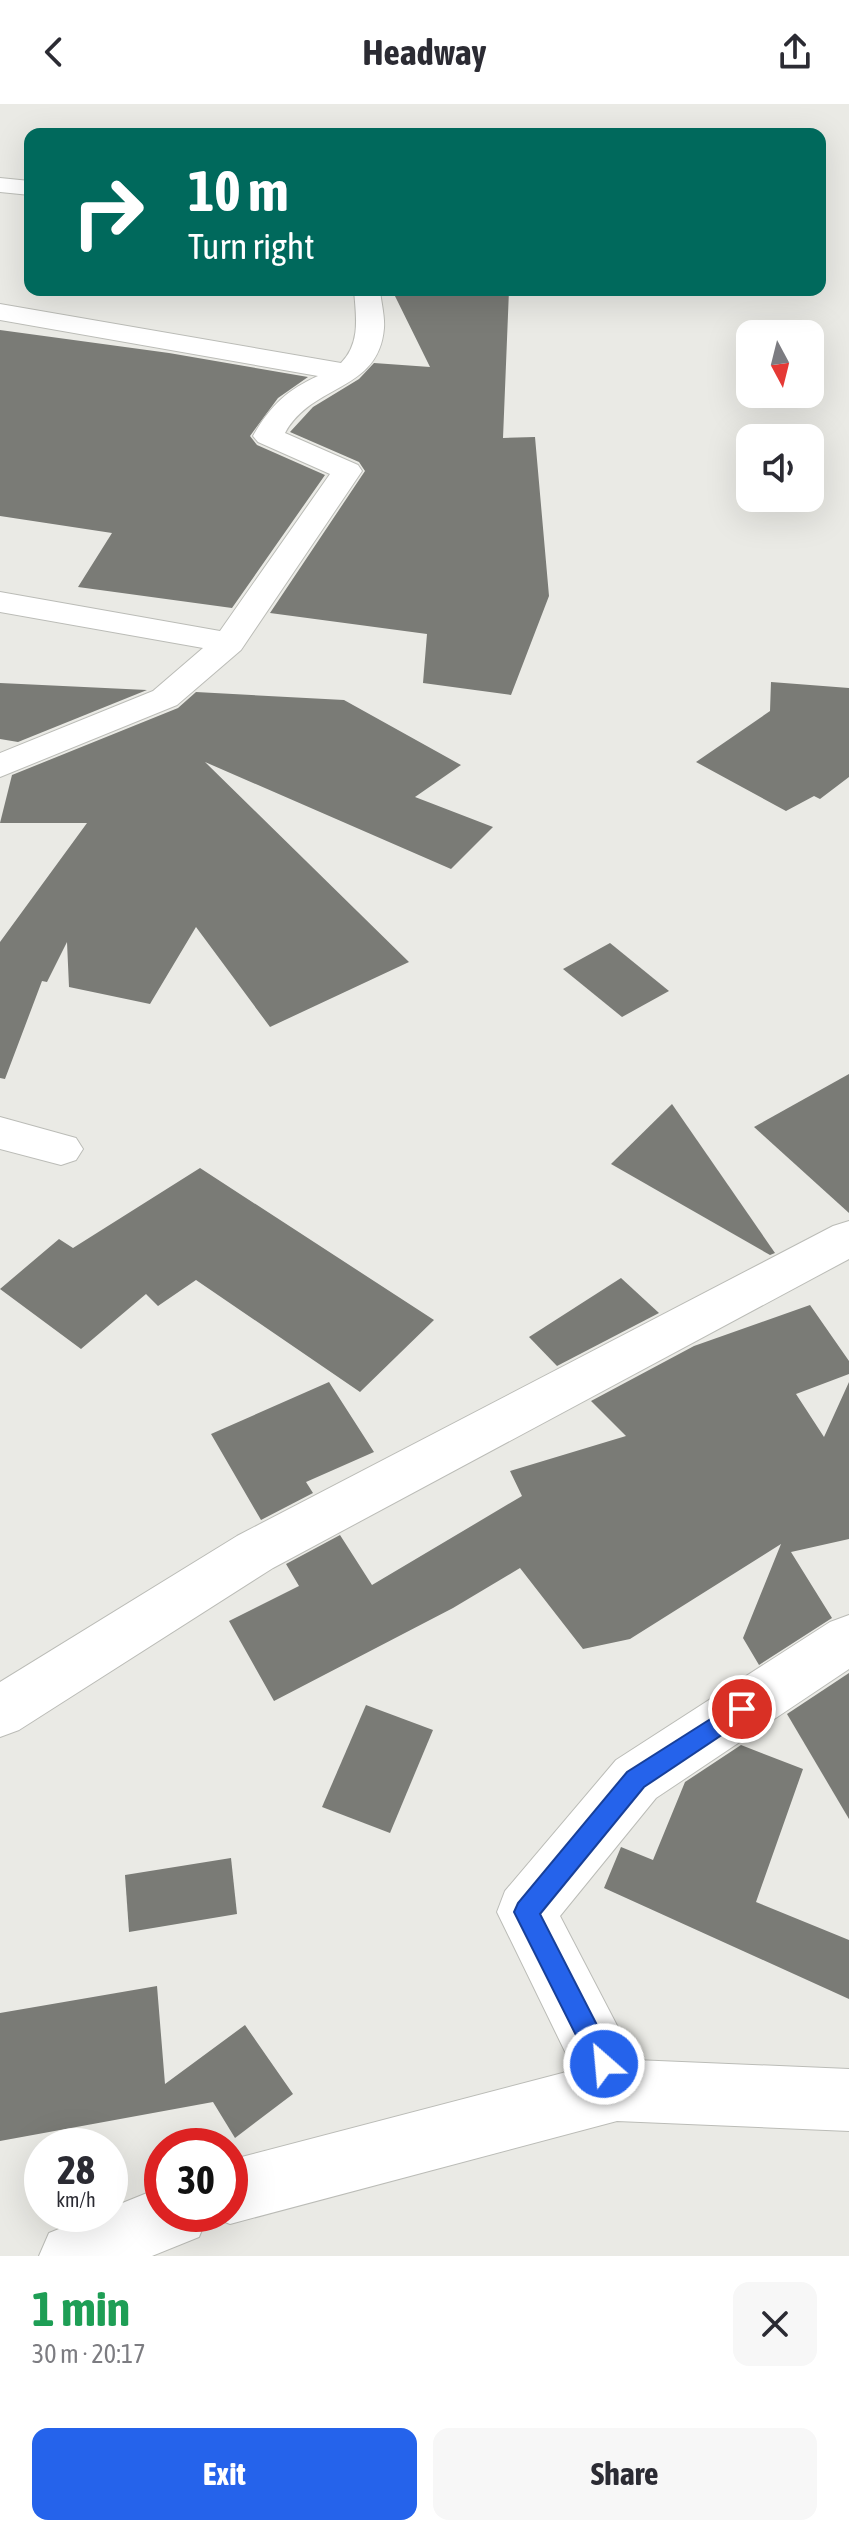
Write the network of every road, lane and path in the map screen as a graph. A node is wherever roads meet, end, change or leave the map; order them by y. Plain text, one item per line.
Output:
1 (0, 185) edge
2 (24, 187) edge
3 (367, 296) edge
4 (0, 312) edge
5 (348, 373) junction
6 (0, 602) edge
7 (229, 643) junction
8 (0, 766) edge
9 (0, 1133) edge
10 (61, 1149) dead end
11 (849, 1238) edge
12 (849, 1639) edge
13 (0, 1712) edge
14 (617, 2090) junction
15 (849, 2100) edge
16 (248, 2187) edge
17 (144, 2227) edge
18 (72, 2256) edge

1 - 2 street
3 - 5 street
4 - 5 street
5 - 7 street
6 - 7 street
7 - 8 street
9 - 10 street
11 - 13 street
12 - 14 street
14 - 15 street
14 - 16 street
17 - 18 street

